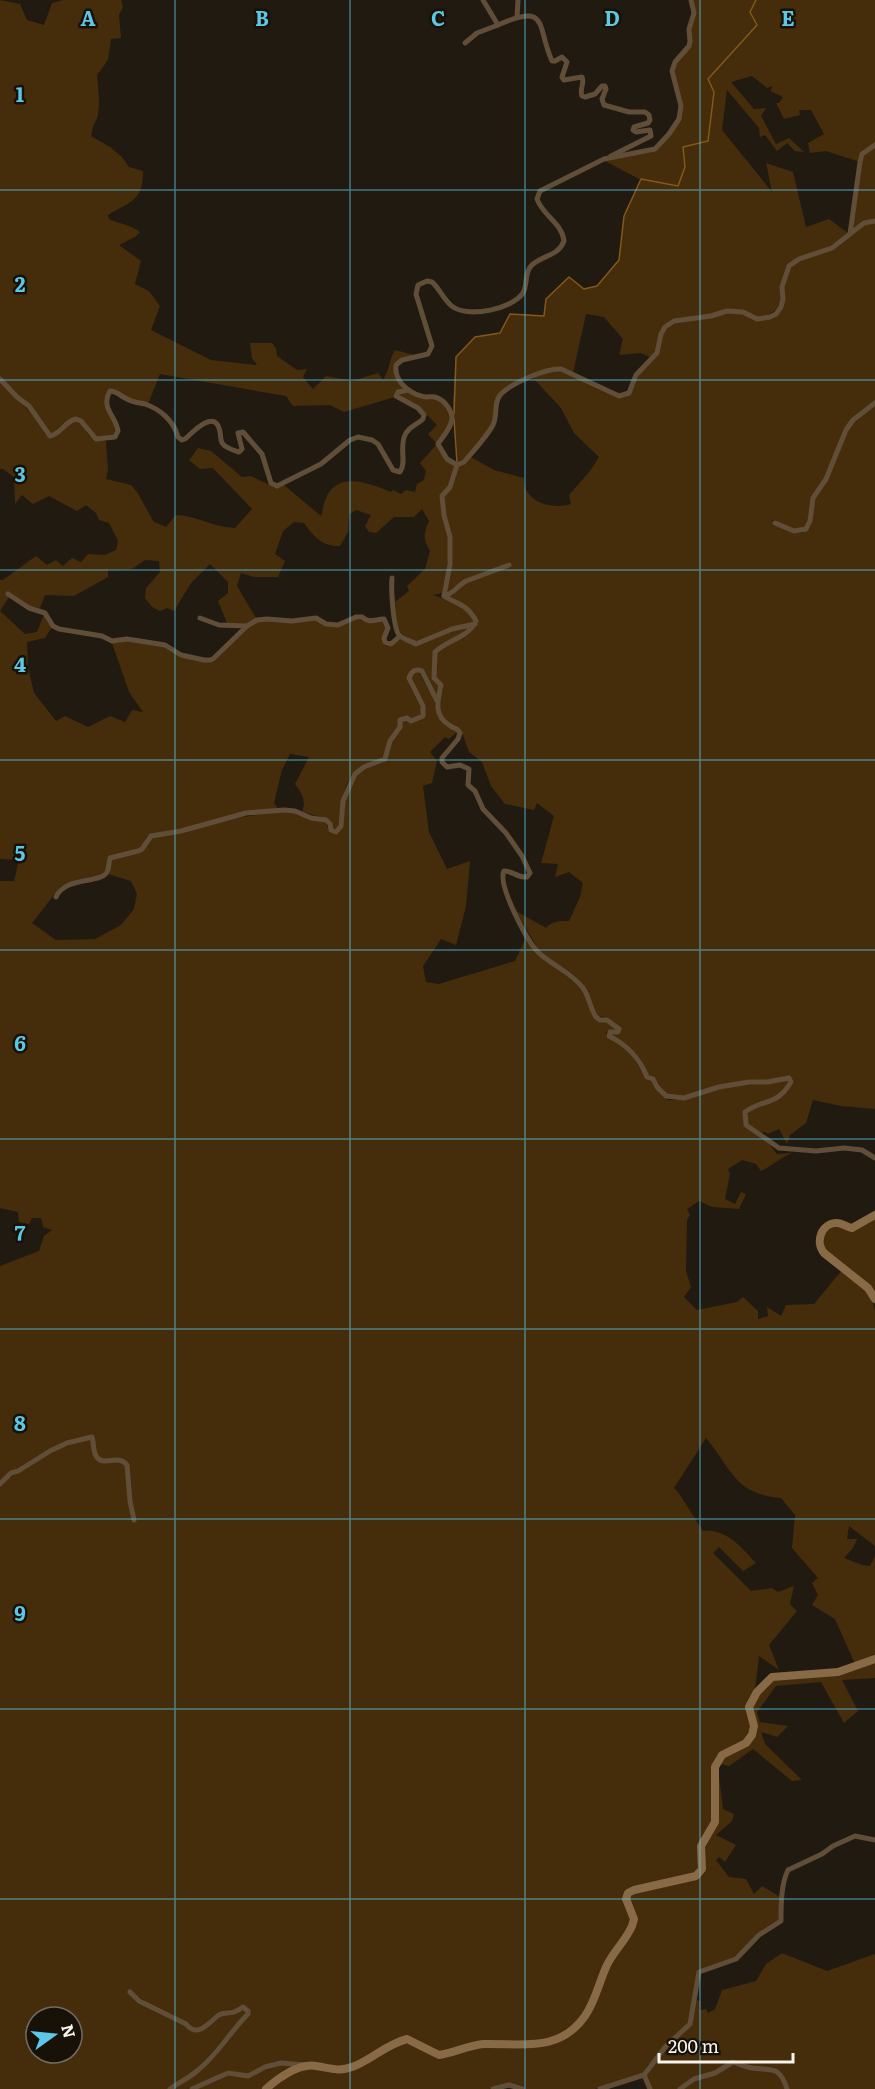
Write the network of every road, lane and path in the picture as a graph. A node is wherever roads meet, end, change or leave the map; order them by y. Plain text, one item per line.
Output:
1 (483, 0) edge
2 (518, 0) edge
3 (691, 0) edge
4 (517, 17) junction
5 (498, 25) junction
6 (465, 43) dead end
7 (875, 145) edge
8 (604, 159) junction
9 (875, 221) edge
10 (850, 234) junction
11 (0, 379) edge
12 (409, 390) junction
13 (875, 403) edge
14 (457, 465) junction
15 (775, 522) dead end
16 (509, 565) dead end
17 (392, 578) dead end
18 (8, 594) dead end
19 (444, 596) junction
20 (200, 618) dead end
21 (476, 624) junction
22 (247, 626) junction
23 (400, 636) junction
24 (437, 701) junction
25 (56, 897) dead end
26 (875, 1158) edge
27 (875, 1215) edge
28 (875, 1299) edge
29 (0, 1484) edge
30 (134, 1520) dead end
31 (875, 1659) edge
32 (875, 1840) edge
33 (130, 1992) dead end
34 (313, 2066) junction
35 (644, 2074) junction
36 (170, 2089) edge
37 (192, 2089) edge
38 (266, 2089) edge
39 (494, 2089) edge
40 (522, 2089) edge
41 (600, 2089) edge
42 (650, 2089) edge
43 (680, 2089) edge
44 (787, 2089) edge

1 - 5 street
2 - 4 street
3 - 8 street
4 - 5 street
4 - 8 street
5 - 6 street
7 - 10 street
8 - 12 street
9 - 10 street
10 - 14 street
11 - 12 street
12 - 14 street
13 - 15 street
14 - 19 street
16 - 19 street
17 - 23 street
18 - 22 street
19 - 21 street
20 - 22 street
21 - 23 street
21 - 24 street
22 - 23 street
24 - 25 street
24 - 26 street
27 - 28 street
29 - 30 street
31 - 34 street
32 - 35 street
33 - 36 street
34 - 37 street
34 - 38 street
35 - 41 street
35 - 42 street
39 - 40 street
43 - 44 street

